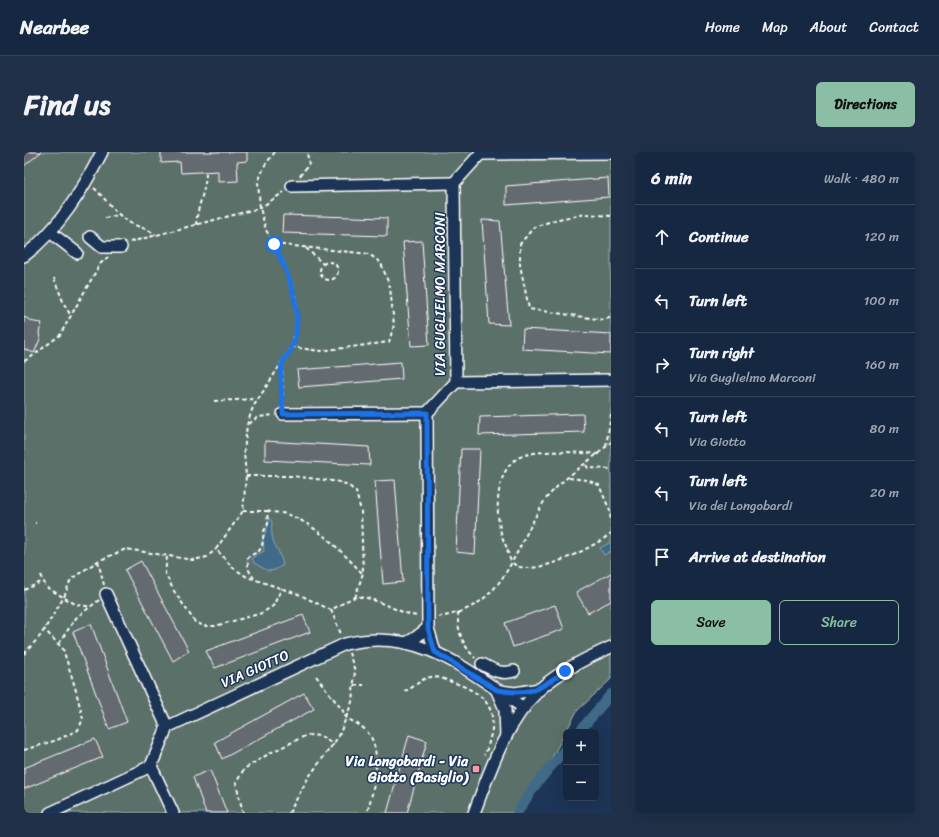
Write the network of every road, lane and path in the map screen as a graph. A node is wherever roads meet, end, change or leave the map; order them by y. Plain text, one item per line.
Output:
1 (102, 152) edge
2 (275, 152) edge
3 (482, 153) edge
4 (611, 153) edge
5 (206, 172) dead end
6 (97, 182) dead end
7 (454, 183) junction
8 (292, 186) dead end
9 (260, 208) junction
10 (118, 215) junction
11 (611, 216) edge
12 (105, 218) dead end
13 (196, 225) junction
14 (50, 232) junction
15 (156, 235) junction
16 (90, 238) dead end
17 (274, 244) junction
18 (121, 247) junction
19 (306, 248) junction
20 (77, 253) dead end
21 (24, 256) edge
22 (323, 264) junction
23 (54, 278) dead end
24 (71, 316) junction
25 (611, 317) edge
26 (292, 347) junction
27 (24, 361) edge
28 (282, 364) junction
29 (611, 380) edge
30 (456, 382) junction
31 (257, 399) junction
32 (214, 401) dead end
33 (427, 413) junction
34 (283, 414) junction
35 (611, 415) edge
36 (247, 425) junction
37 (611, 442) edge
38 (606, 447) junction
39 (599, 454) junction
40 (586, 465) junction
41 (611, 469) edge
42 (246, 476) junction
43 (569, 478) junction
44 (243, 511) junction
45 (267, 511) junction
46 (611, 524) edge
47 (611, 533) edge
48 (216, 549) junction
49 (167, 557) junction
50 (98, 561) junction
51 (512, 562) junction
52 (362, 573) junction
53 (41, 575) dead end
54 (254, 579) junction
55 (43, 580) junction
56 (282, 588) junction
57 (24, 590) edge
58 (106, 594) junction
59 (64, 597) junction
60 (355, 598) junction
61 (92, 607) junction
62 (331, 610) junction
63 (458, 612) junction
64 (429, 622) junction
65 (44, 629) junction
66 (59, 643) junction
67 (406, 643) junction
68 (345, 644) junction
69 (611, 647) edge
70 (435, 652) junction
71 (24, 654) edge
72 (482, 664) joint
73 (514, 671) dead end
74 (316, 676) dead end
75 (354, 685) junction
76 (364, 685) dead end
77 (540, 689) junction
78 (497, 690) junction
79 (404, 691) dead end
80 (524, 708) junction
81 (346, 718) junction
82 (167, 727) junction
83 (506, 736) junction
84 (334, 745) junction
85 (24, 750) edge
86 (484, 755) dead end
87 (151, 766) junction
88 (50, 813) edge
89 (173, 813) edge
90 (243, 813) edge
91 (289, 813) edge
92 (367, 813) edge
93 (474, 813) edge

1 - 14 street
2 - 9 path
3 - 4 street
3 - 7 street
5 - 13 path
6 - 10 path
7 - 8 street
7 - 30 street, VIA GUGLIELMO MARCONI
9 - 13 path
9 - 17 path
10 - 12 path
10 - 15 path
11 - 25 path
13 - 15 path
14 - 20 street
14 - 21 street
15 - 18 path
16 - 18 street
17 - 19 path
17 - 26 path
18 - 24 path
19 - 22 path
19 - 26 path
22 - 22 path
23 - 24 path
24 - 27 path
26 - 28 path
28 - 31 path
28 - 34 path
29 - 30 street
30 - 33 street, VIA GUGLIELMO MARCONI
31 - 32 path
31 - 36 path
33 - 34 street
33 - 64 street
34 - 36 path
35 - 38 path
36 - 42 path
37 - 38 path
38 - 39 path
39 - 40 path
39 - 51 path
40 - 41 path
40 - 43 path
42 - 44 path
42 - 52 path
43 - 46 path
43 - 51 path
44 - 45 path
44 - 48 path
45 - 52 path
45 - 54 path
47 - 51 path
48 - 49 path
48 - 54 path
49 - 50 path
49 - 56 path
50 - 58 path
50 - 59 path
51 - 63 path
52 - 60 path
53 - 55 path
54 - 56 path
55 - 57 path
55 - 59 path
56 - 62 path
58 - 61 path
58 - 82 street
59 - 61 path
59 - 65 path
60 - 62 path
60 - 64 path
61 - 66 path
62 - 68 path
63 - 64 path
63 - 72 path
64 - 67 street
64 - 70 street
65 - 66 path
65 - 71 path
66 - 85 path
67 - 68 street, VIA GIOTTO
67 - 70 street, VIA GIOTTO
68 - 75 path
68 - 82 street, VIA GIOTTO
69 - 77 street
70 - 78 street, VIA GIOTTO
72 - 73 street
74 - 81 path
75 - 76 path
75 - 81 path
77 - 78 street, VIA GIOTTO
77 - 80 street
78 - 80 street, VIA GIOTTO
78 - 83 street
79 - 86 path
80 - 83 street
81 - 84 path
81 - 92 path
82 - 87 street
83 - 93 street
84 - 90 path
84 - 91 path
87 - 88 street
87 - 89 street

